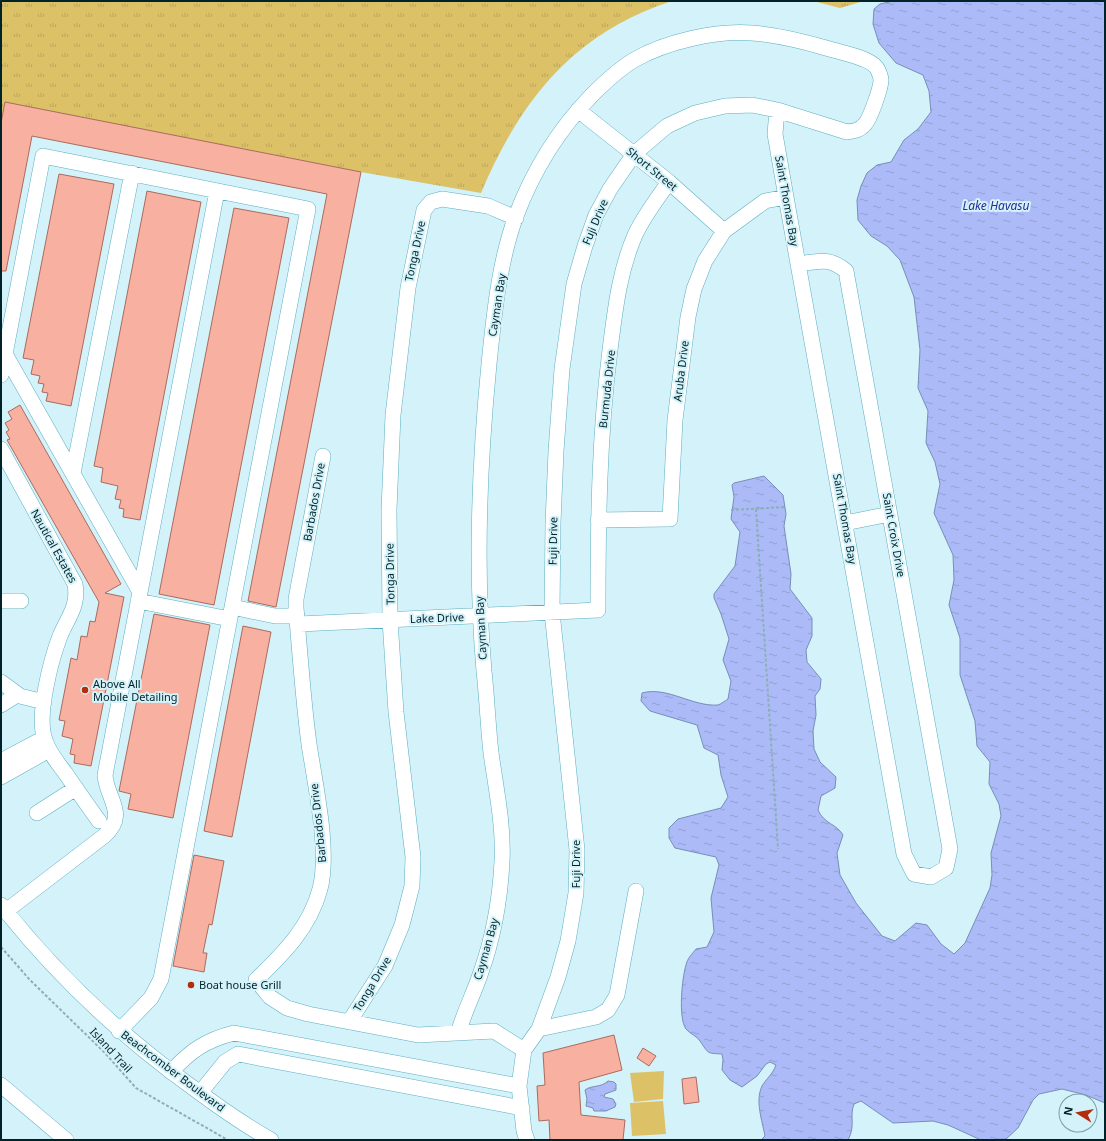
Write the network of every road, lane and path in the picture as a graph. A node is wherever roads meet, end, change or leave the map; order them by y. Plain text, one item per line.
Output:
1 (578, 110) junction
2 (777, 110) junction
3 (634, 154) junction
4 (132, 173) junction
5 (669, 182) junction
6 (218, 190) junction
7 (786, 197) junction
8 (516, 218) junction
9 (724, 231) junction
10 (799, 264) junction
11 (5, 354) junction
12 (1, 375) edge
13 (1, 449) edge
14 (323, 456) dead end
15 (73, 473) junction
16 (7, 475) edge
17 (785, 507) dead end
18 (756, 509) junction
19 (731, 510) dead end
20 (890, 514) junction
21 (598, 520) junction
22 (845, 523) junction
23 (139, 596) junction
24 (1, 601) edge
25 (21, 601) dead end
26 (598, 610) joint
27 (552, 612) junction
28 (231, 613) junction
29 (479, 616) junction
30 (298, 620) junction
31 (390, 620) junction
32 (1, 682) edge
33 (17, 695) junction
34 (44, 702) junction
35 (1, 704) edge
36 (46, 744) junction
37 (1, 761) edge
38 (1, 777) edge
39 (76, 788) junction
40 (37, 813) dead end
41 (99, 822) dead end
42 (778, 849) dead end
43 (950, 849) joint
44 (636, 891) dead end
45 (3, 908) edge
46 (1, 947) edge
47 (349, 1022) junction
48 (539, 1029) junction
49 (119, 1031) junction
50 (458, 1033) junction
51 (524, 1050) junction
52 (171, 1072) junction
53 (1, 1085) edge
54 (519, 1086) junction
55 (200, 1093) junction
56 (522, 1108) junction
57 (66, 1140) edge
58 (228, 1140) edge
59 (271, 1140) edge
60 (527, 1140) edge

1 - 2 street, Fuji Drive
1 - 3 street, Short Street
1 - 8 street, Fuji Drive
2 - 3 street, Fuji Drive
2 - 7 street, Saint Thomas Bay
3 - 5 street, Short Street
3 - 27 street, Fuji Drive
4 - 6 street
4 - 11 street
4 - 15 street
5 - 9 street, Short Street
5 - 21 street, Burmuda Drive
6 - 23 street
6 - 28 street
7 - 9 street, Aruba Drive
7 - 10 street, Saint Thomas Bay
8 - 29 street, Cayman Bay
8 - 31 street, Tonga Drive
9 - 21 street, Aruba Drive
10 - 20 street, Saint Croix Drive
10 - 22 street, Saint Thomas Bay
11 - 12 street
11 - 15 street
13 - 16 street, Nautical Estates
14 - 30 street, Barbados Drive
15 - 23 street
16 - 34 street, Nautical Estates
17 - 18 path
18 - 19 path
18 - 42 path
20 - 22 street
20 - 43 street, Saint Croix Drive
21 - 26 street, Burmuda Drive
22 - 43 street, Saint Thomas Bay
23 - 28 street, Lake Drive
23 - 45 street
24 - 25 street
26 - 27 street, Lake Drive
27 - 29 street, Lake Drive
27 - 48 street, Fuji Drive
28 - 30 street, Lake Drive
28 - 49 street
29 - 31 street, Lake Drive
29 - 50 street, Cayman Bay
30 - 31 street, Lake Drive
30 - 47 street, Barbados Drive
31 - 47 street, Tonga Drive
32 - 33 street
33 - 34 street
33 - 35 street
34 - 36 street, Nautical Estates
36 - 37 street
36 - 38 street
36 - 39 street
39 - 40 street
39 - 41 street
44 - 48 street
45 - 49 street, Beachcomber Boulevard
46 - 58 path, Island Trail
47 - 50 street, Barbados Drive
48 - 51 street, Fuji Drive
49 - 52 street, Beachcomber Boulevard
50 - 51 street, Barbados Drive
51 - 54 street
52 - 54 street
52 - 55 street, Beachcomber Boulevard
53 - 57 street
54 - 56 street
55 - 56 street
55 - 59 street, Beachcomber Boulevard
56 - 60 street

